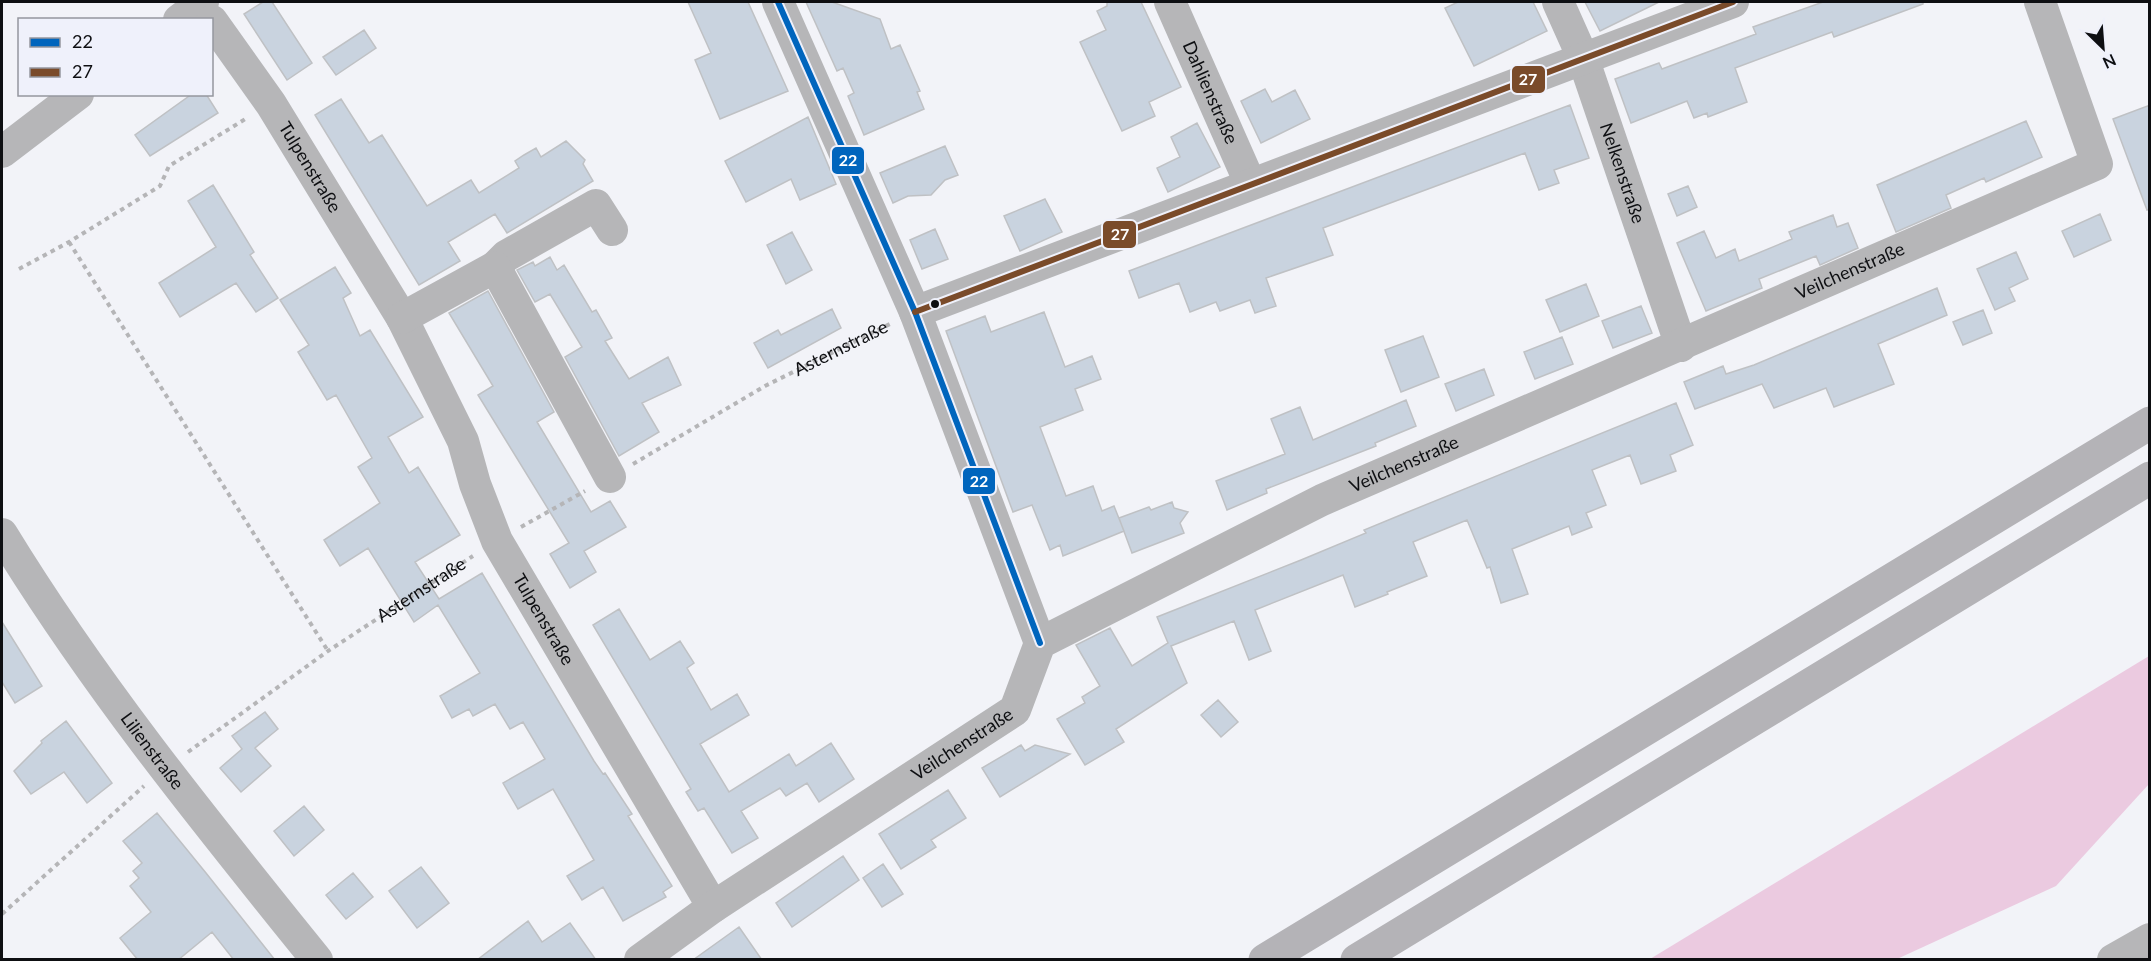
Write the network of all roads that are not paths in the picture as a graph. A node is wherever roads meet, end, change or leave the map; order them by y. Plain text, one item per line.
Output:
1 (778, 2) edge
2 (1170, 2) edge
3 (1558, 2) edge
4 (1733, 2) edge
5 (2040, 2) edge
6 (213, 29) edge
7 (1583, 57) junction
8 (75, 96) edge
9 (2, 152) edge
10 (1250, 183) junction
11 (612, 230) dead end
12 (495, 267) junction
13 (915, 312) junction
14 (402, 318) junction
15 (1681, 346) junction
16 (2150, 423) edge
17 (610, 477) road end
18 (2150, 478) edge
19 (2, 534) edge
20 (1040, 643) junction
21 (713, 907) junction
22 (2150, 939) edge
23 (317, 960) edge
24 (640, 960) edge
25 (1265, 960) edge
26 (1357, 960) edge
27 (2113, 960) edge

1 - 13 street
2 - 10 street, Dahlienstraße
3 - 7 street, Nelkenstraße
4 - 7 street
5 - 15 street, Veilchenstraße
6 - 14 street, Tulpenstraße
7 - 10 street
7 - 15 street, Nelkenstraße
8 - 9 street
10 - 13 street
11 - 12 street
12 - 14 street
12 - 17 street
13 - 20 street
14 - 21 street, Tulpenstraße
15 - 20 street, Veilchenstraße
16 - 25 highway
18 - 26 highway
19 - 23 street, Lilienstraße
20 - 21 street, Veilchenstraße
21 - 24 street, Veilchenstraße
22 - 27 street

